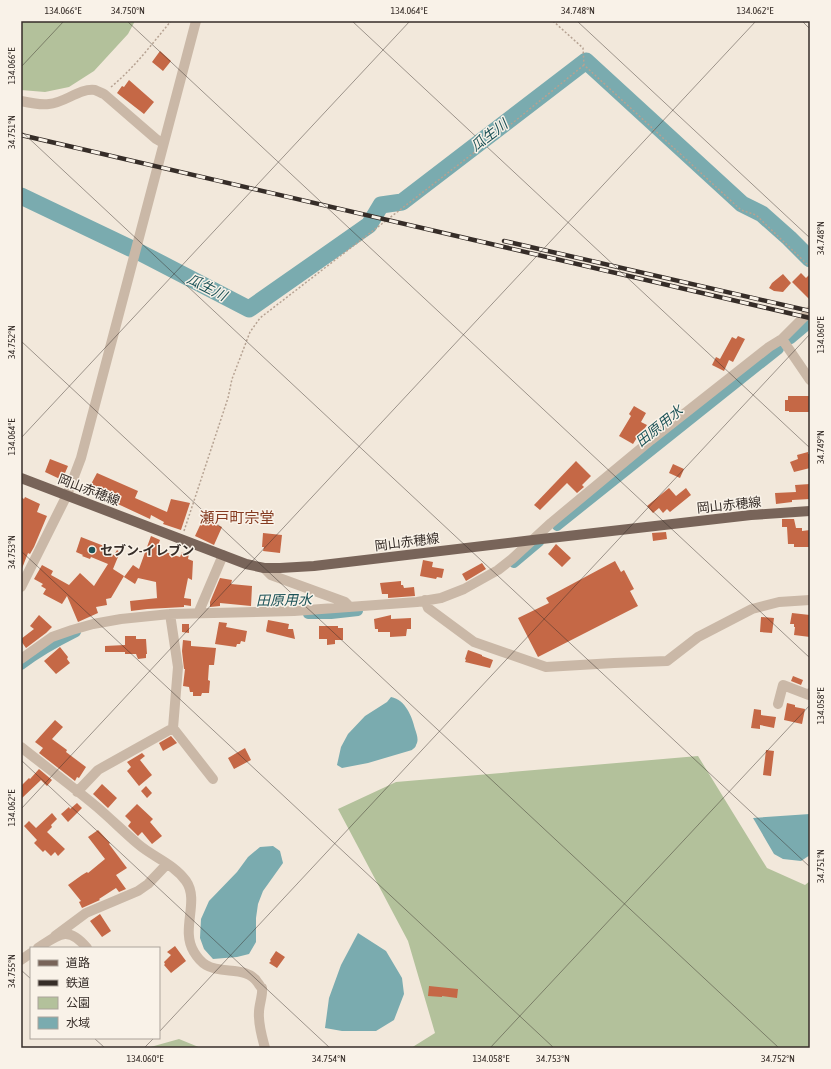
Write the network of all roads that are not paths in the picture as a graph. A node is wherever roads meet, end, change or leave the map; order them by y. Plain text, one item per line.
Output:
1 (196, 21) edge
2 (21, 101) edge
3 (163, 143) junction
4 (810, 311) edge
5 (782, 339) junction
6 (810, 380) edge
7 (21, 478) edge
8 (67, 495) junction
9 (810, 511) edge
10 (533, 540) junction
11 (223, 555) junction
12 (264, 568) junction
13 (21, 587) edge
14 (810, 600) edge
15 (426, 604) junction
16 (350, 607) junction
17 (199, 613) junction
18 (170, 617) junction
19 (21, 659) edge
20 (810, 693) edge
21 (778, 704) dead end
22 (173, 728) junction
23 (21, 747) edge
24 (213, 779) dead end
25 (77, 792) junction
26 (167, 864) junction
27 (55, 936) junction
28 (39, 947) edge
29 (86, 947) edge
30 (30, 954) edge
31 (21, 960) edge
32 (265, 1048) edge

1 - 3 street
2 - 3 street
3 - 8 street
4 - 5 street
5 - 6 street
5 - 10 street
7 - 8 main road, 岡山赤穂線
8 - 11 main road, 岡山赤穂線
8 - 13 street
9 - 10 main road, 岡山赤穂線
10 - 12 main road, 岡山赤穂線
10 - 15 street
11 - 12 main road, 岡山赤穂線
11 - 17 street
12 - 16 street
14 - 15 street
15 - 16 street
16 - 17 street
17 - 18 street
18 - 19 street
18 - 22 street
20 - 21 street
22 - 24 street
22 - 25 street
23 - 25 street
25 - 26 street
26 - 27 street
26 - 32 street
27 - 28 street
27 - 29 street
30 - 31 street

